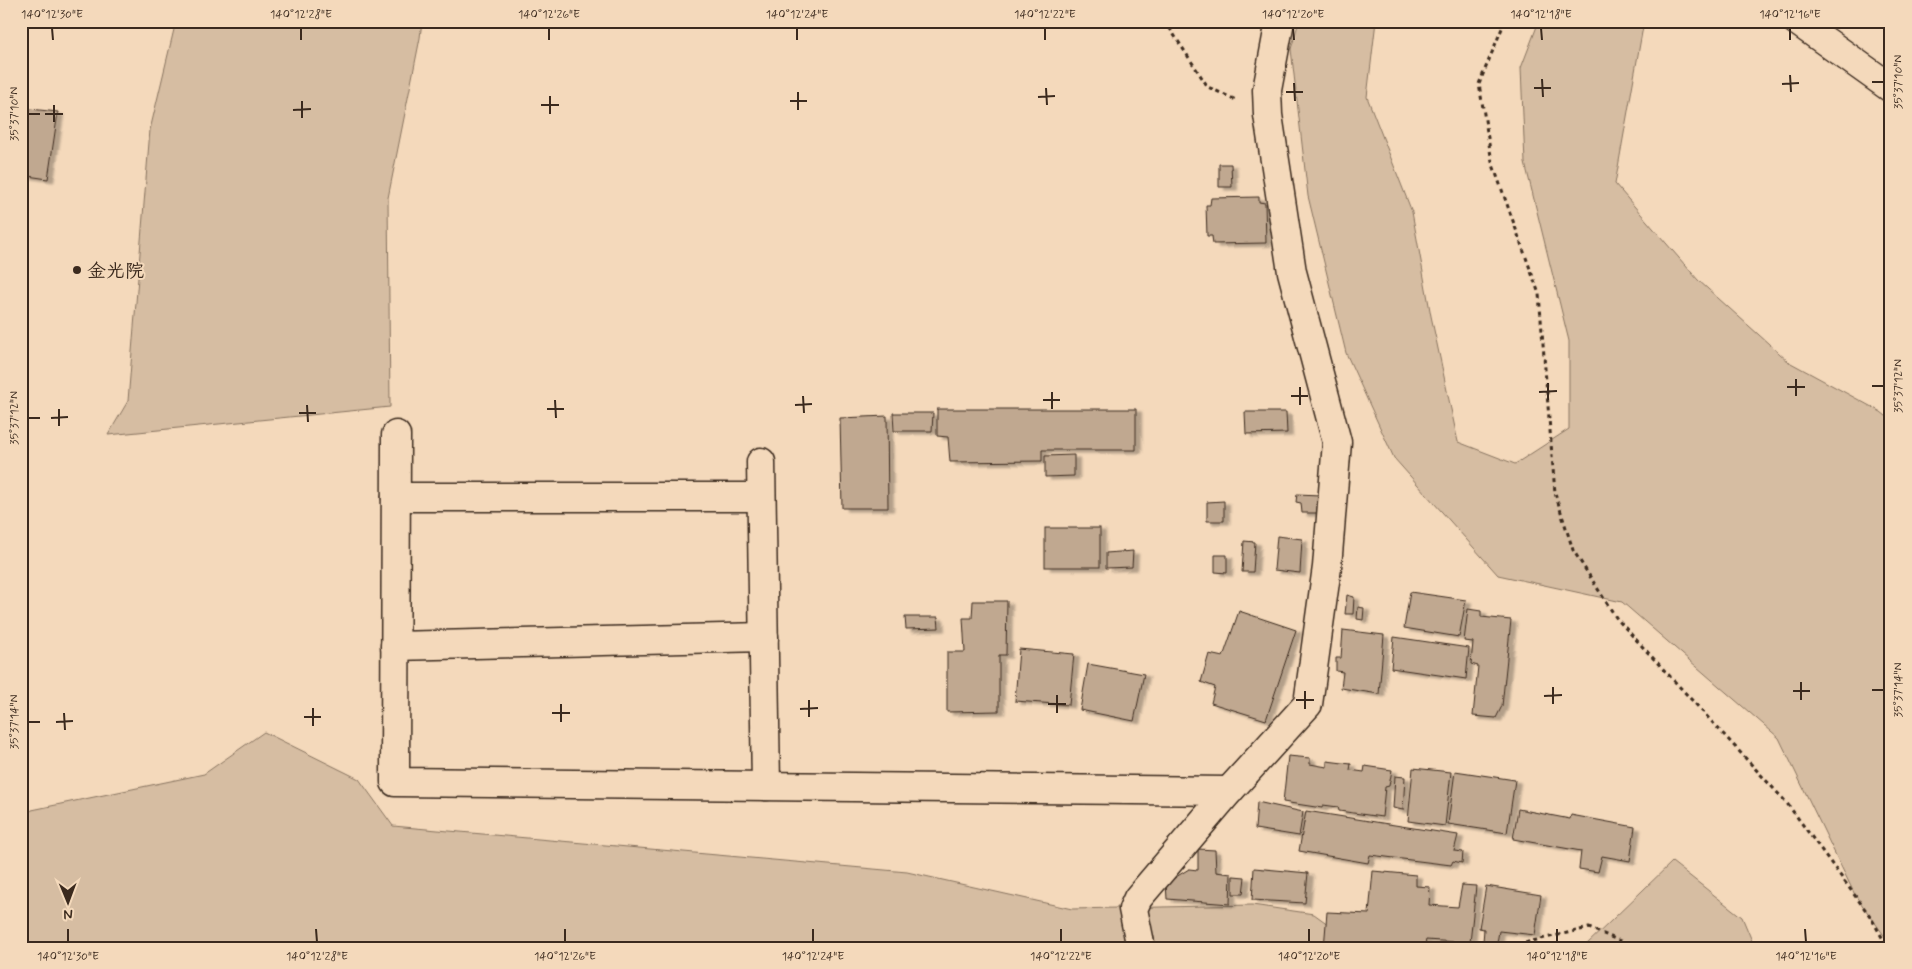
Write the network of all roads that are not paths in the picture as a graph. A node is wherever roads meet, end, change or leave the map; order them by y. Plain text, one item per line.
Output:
1 (1280, 21) edge
2 (1797, 21) edge
3 (1891, 88) edge
4 (396, 435) dead end
5 (761, 462) dead end
6 (396, 497) junction
7 (761, 497) junction
8 (764, 637) junction
9 (395, 646) junction
10 (766, 786) junction
11 (1229, 790) junction
12 (1141, 948) edge

1 - 11 street
2 - 3 street
4 - 6 street
5 - 7 street
6 - 7 street
6 - 9 street
7 - 8 street
8 - 9 street
8 - 10 street
9 - 10 street
10 - 11 street
11 - 12 street

